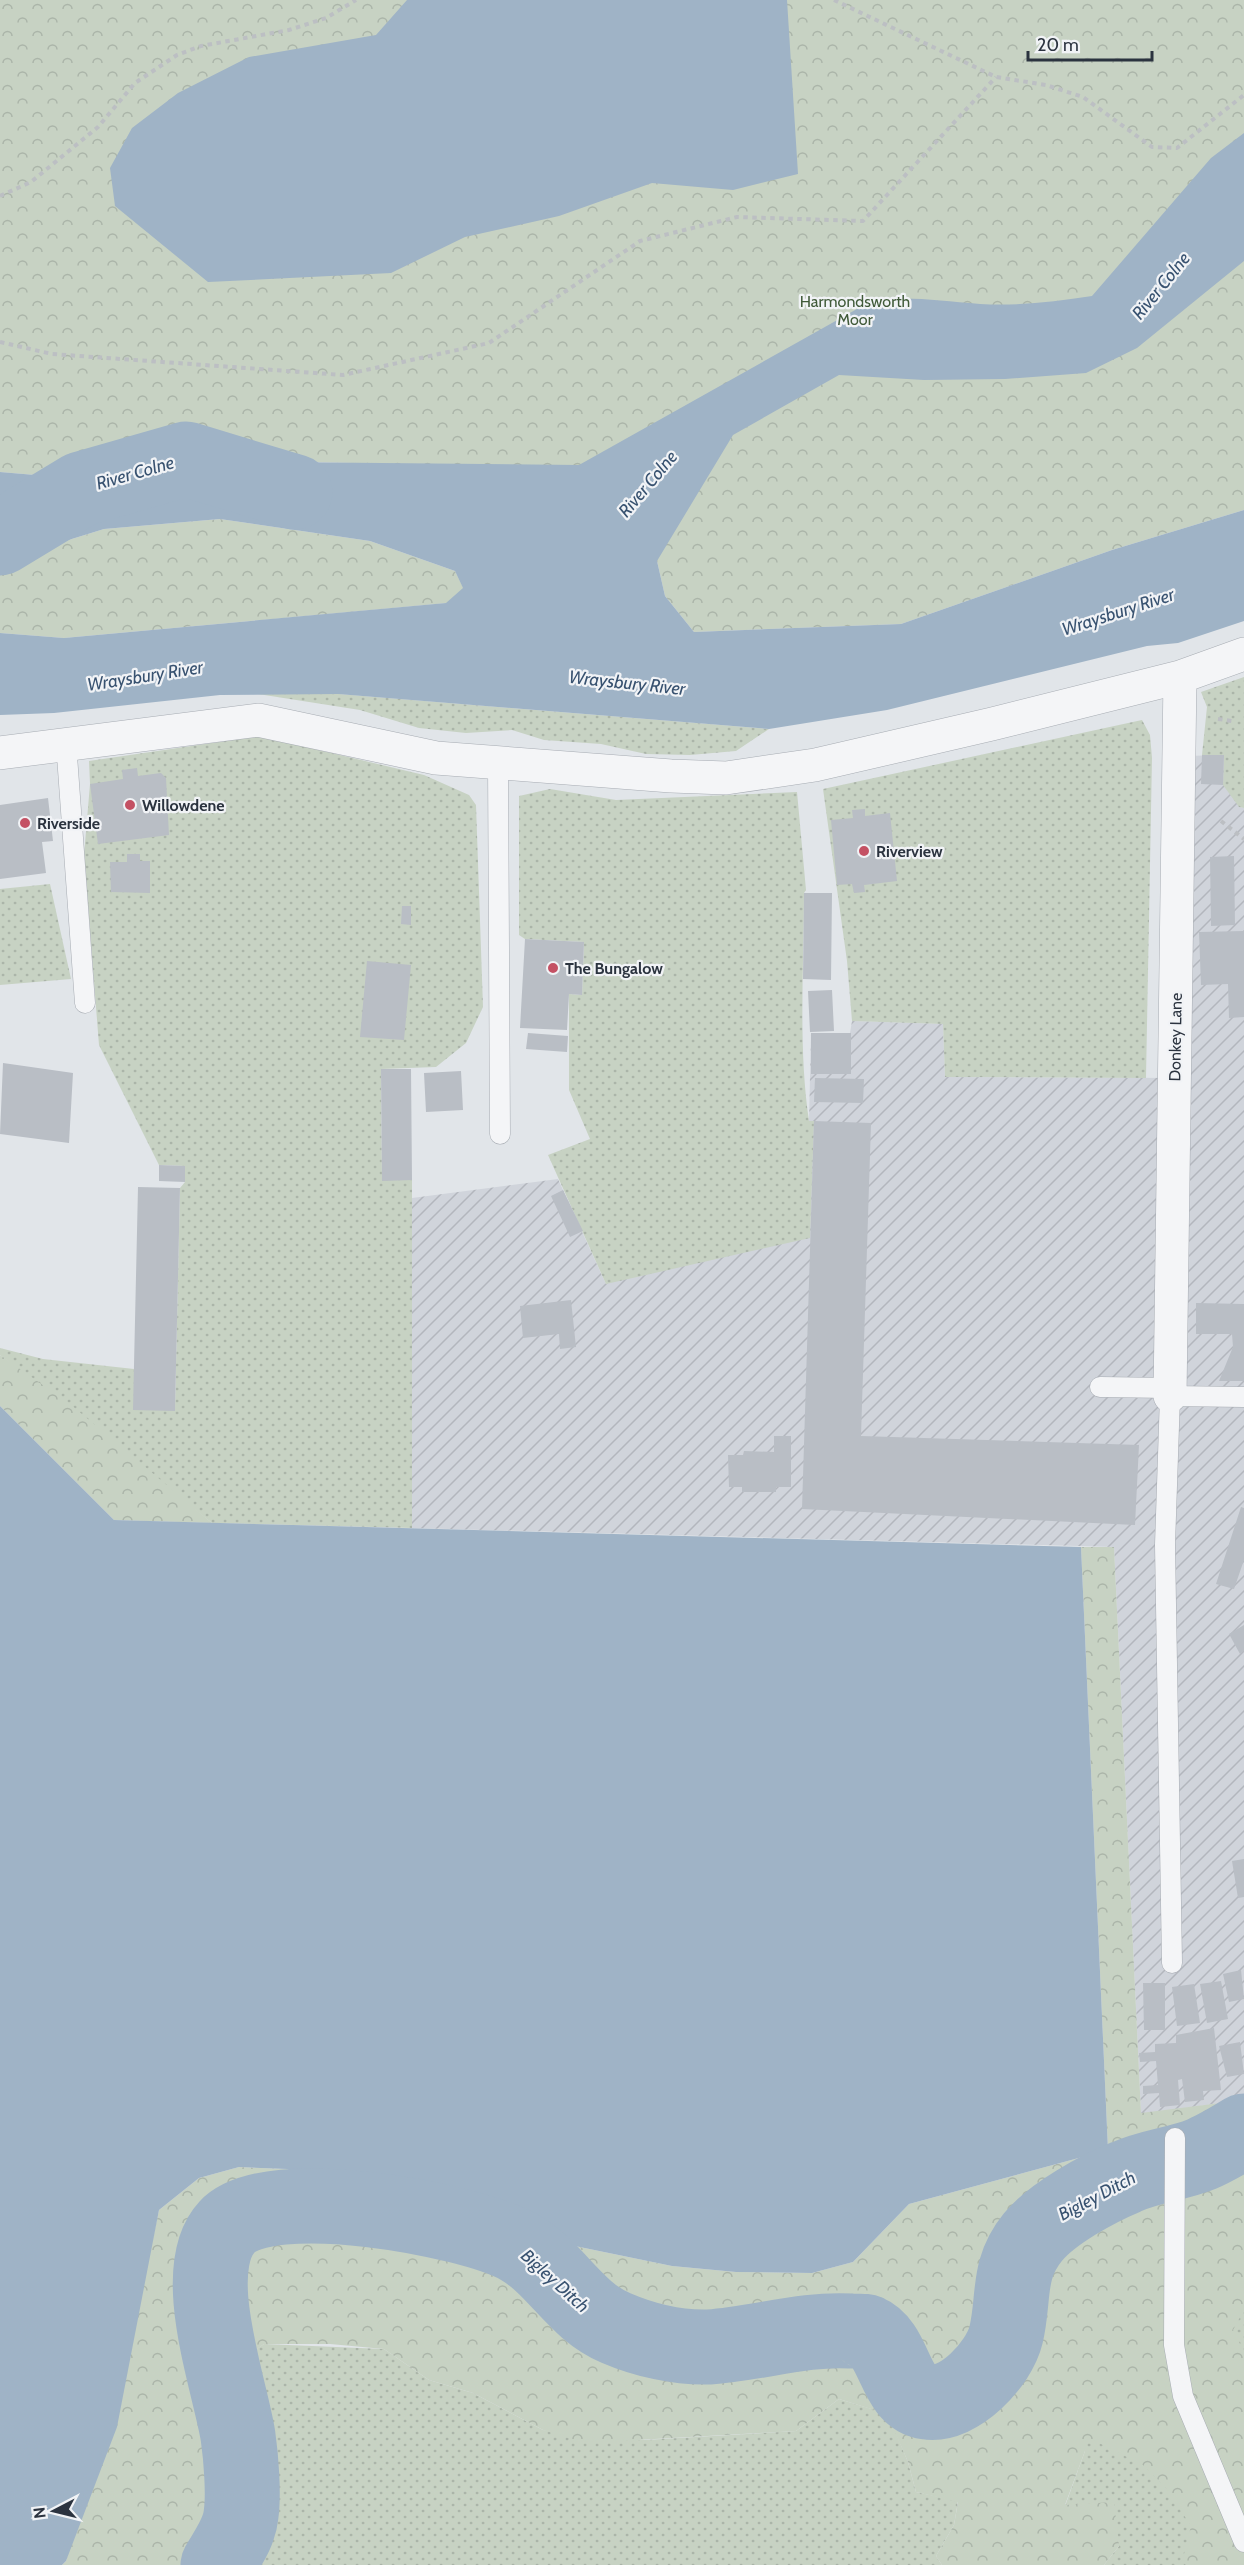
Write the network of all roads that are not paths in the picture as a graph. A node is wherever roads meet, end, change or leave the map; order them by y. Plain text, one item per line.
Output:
1 (1244, 654) edge
2 (1179, 677) junction
3 (66, 742) junction
4 (0, 753) edge
5 (498, 763) junction
6 (85, 1003) dead end
7 (500, 1134) dead end
8 (1100, 1387) dead end
9 (1170, 1392) junction
10 (1244, 1397) edge
11 (1172, 1963) dead end
12 (1175, 2138) dead end
13 (1244, 2542) edge

1 - 2 street
2 - 5 street
2 - 9 street, Donkey Lane
3 - 4 street
3 - 5 street
3 - 6 lane
5 - 7 lane
8 - 9 lane
9 - 10 lane
9 - 11 lane
12 - 13 lane

